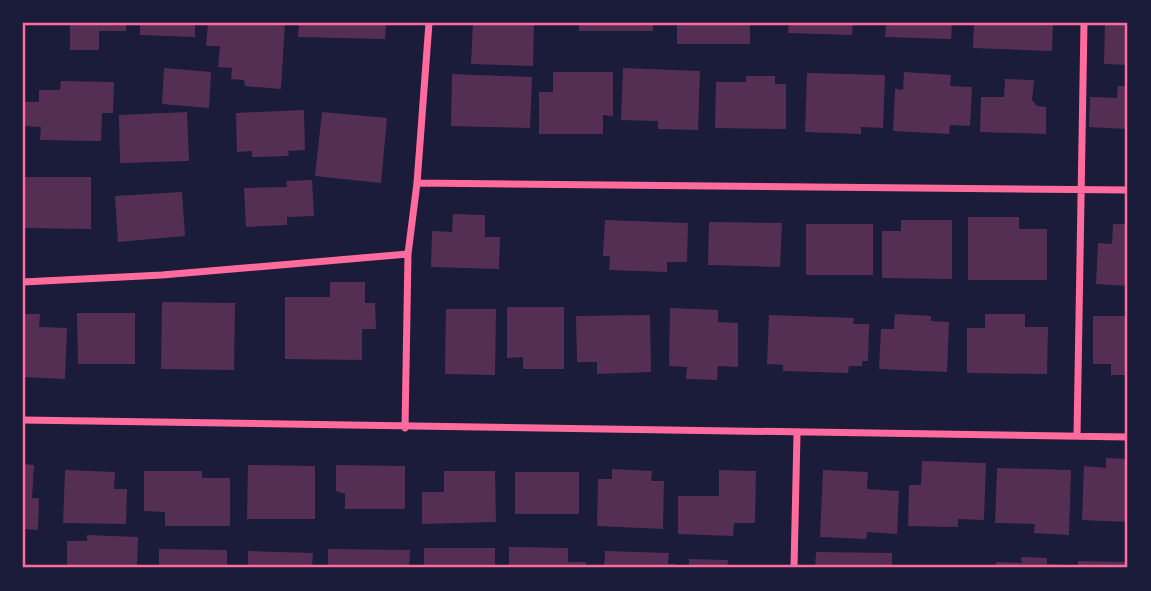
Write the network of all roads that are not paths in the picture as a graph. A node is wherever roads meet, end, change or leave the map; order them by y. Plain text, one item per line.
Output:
1 (429, 23) edge
2 (1084, 23) edge
3 (417, 183) junction
4 (1080, 189) junction
5 (1128, 190) edge
6 (408, 254) junction
7 (23, 282) edge
8 (23, 420) edge
9 (405, 428) junction
10 (797, 434) junction
11 (1077, 436) junction
12 (1128, 437) edge
13 (794, 568) edge

1 - 3 street
2 - 4 street
3 - 4 street
3 - 6 street
4 - 5 street
4 - 11 street
6 - 7 street
6 - 9 street
8 - 9 street
9 - 10 street
10 - 11 street
10 - 13 street
11 - 12 street

